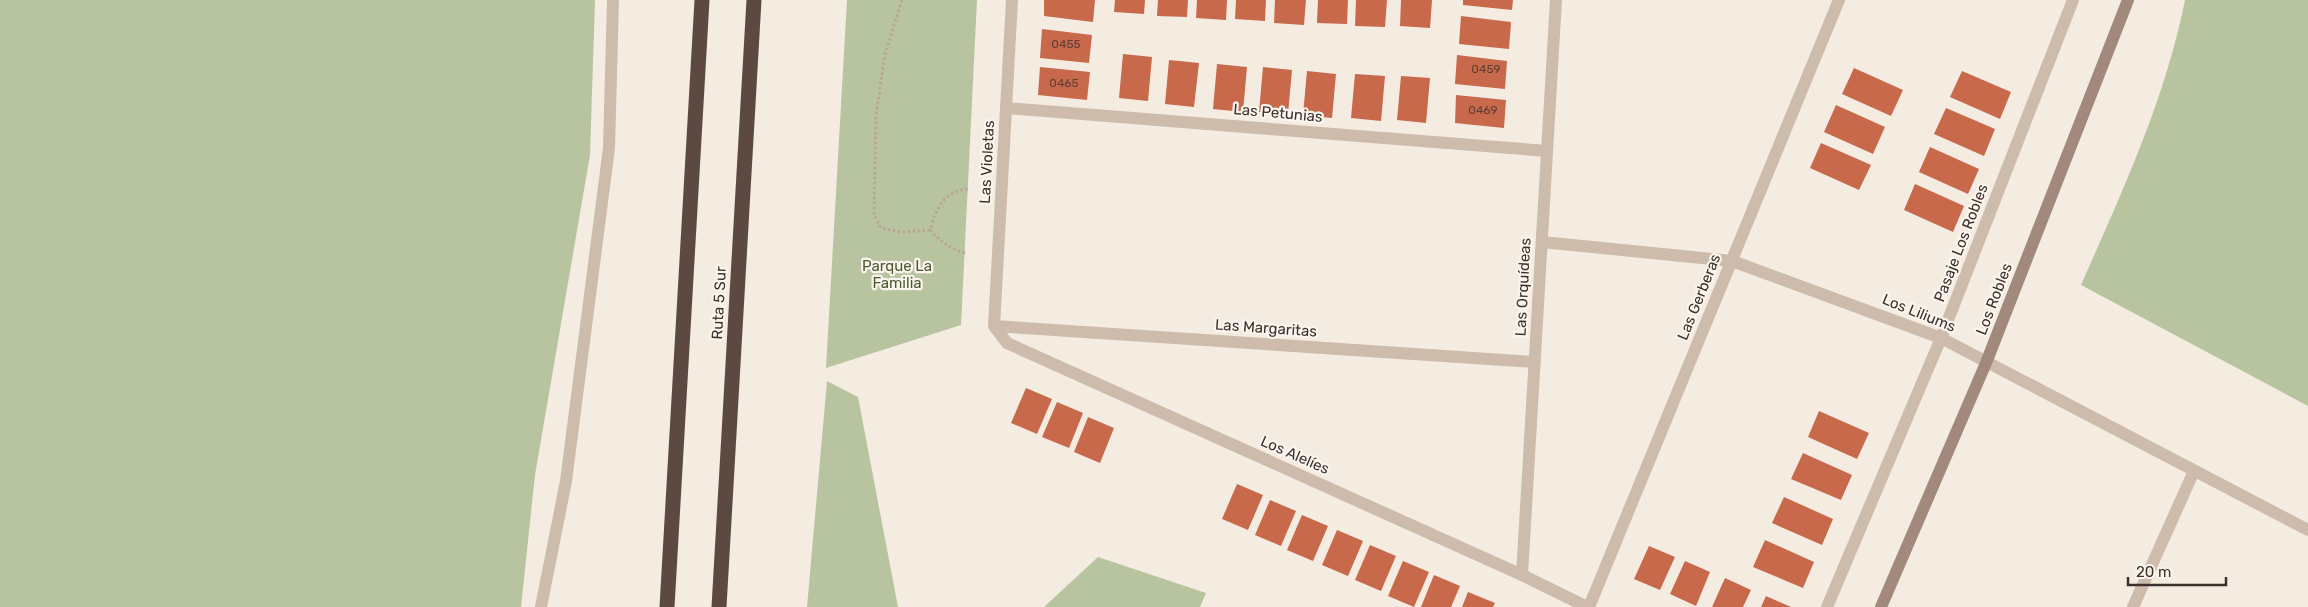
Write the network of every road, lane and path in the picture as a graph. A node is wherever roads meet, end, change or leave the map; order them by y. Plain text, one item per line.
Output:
1 (613, 0) edge
2 (702, 0) edge
3 (754, 0) edge
4 (902, 0) edge
5 (1012, 0) edge
6 (1556, 0) edge
7 (1839, 0) edge
8 (2073, 0) edge
9 (2128, 0) edge
10 (1006, 108) junction
11 (1547, 151) junction
12 (969, 189) dead end
13 (930, 230) junction
14 (1542, 242) junction
15 (966, 253) dead end
16 (1732, 261) junction
17 (994, 326) junction
18 (1941, 338) junction
19 (1535, 362) junction
20 (1986, 363) junction
21 (2194, 471) junction
22 (2308, 530) edge
23 (1522, 575) junction
24 (541, 607) edge
25 (667, 607) edge
26 (719, 607) edge
27 (1588, 607) edge
28 (1827, 607) edge
29 (1881, 607) edge
30 (2134, 607) edge

1 - 24 street
2 - 25 highway
3 - 26 highway, Ruta 5 Sur
4 - 13 path
5 - 10 street, Las Violetas
6 - 11 street, Las Orquídeas
7 - 16 street, Las Gerberas
8 - 18 street, Pasaje Los Robles
9 - 20 street, Los Robles
10 - 11 street, Las Petunias
10 - 17 street, Las Violetas
11 - 14 street, Las Orquídeas
12 - 13 path
13 - 15 path
14 - 16 street, Los Liliums
14 - 19 street, Las Orquídeas
16 - 18 street, Los Liliums
16 - 27 street, Las Gerberas
17 - 19 street, Las Margaritas
17 - 23 street, Los Alelíes
18 - 20 street, Los Liliums
18 - 28 street, Pasaje Los Robles
19 - 23 street, Las Orquídeas
20 - 21 street, Los Liliums
20 - 29 street, Los Robles
21 - 22 street, Los Liliums
21 - 30 street
23 - 27 street, Los Alelíes

